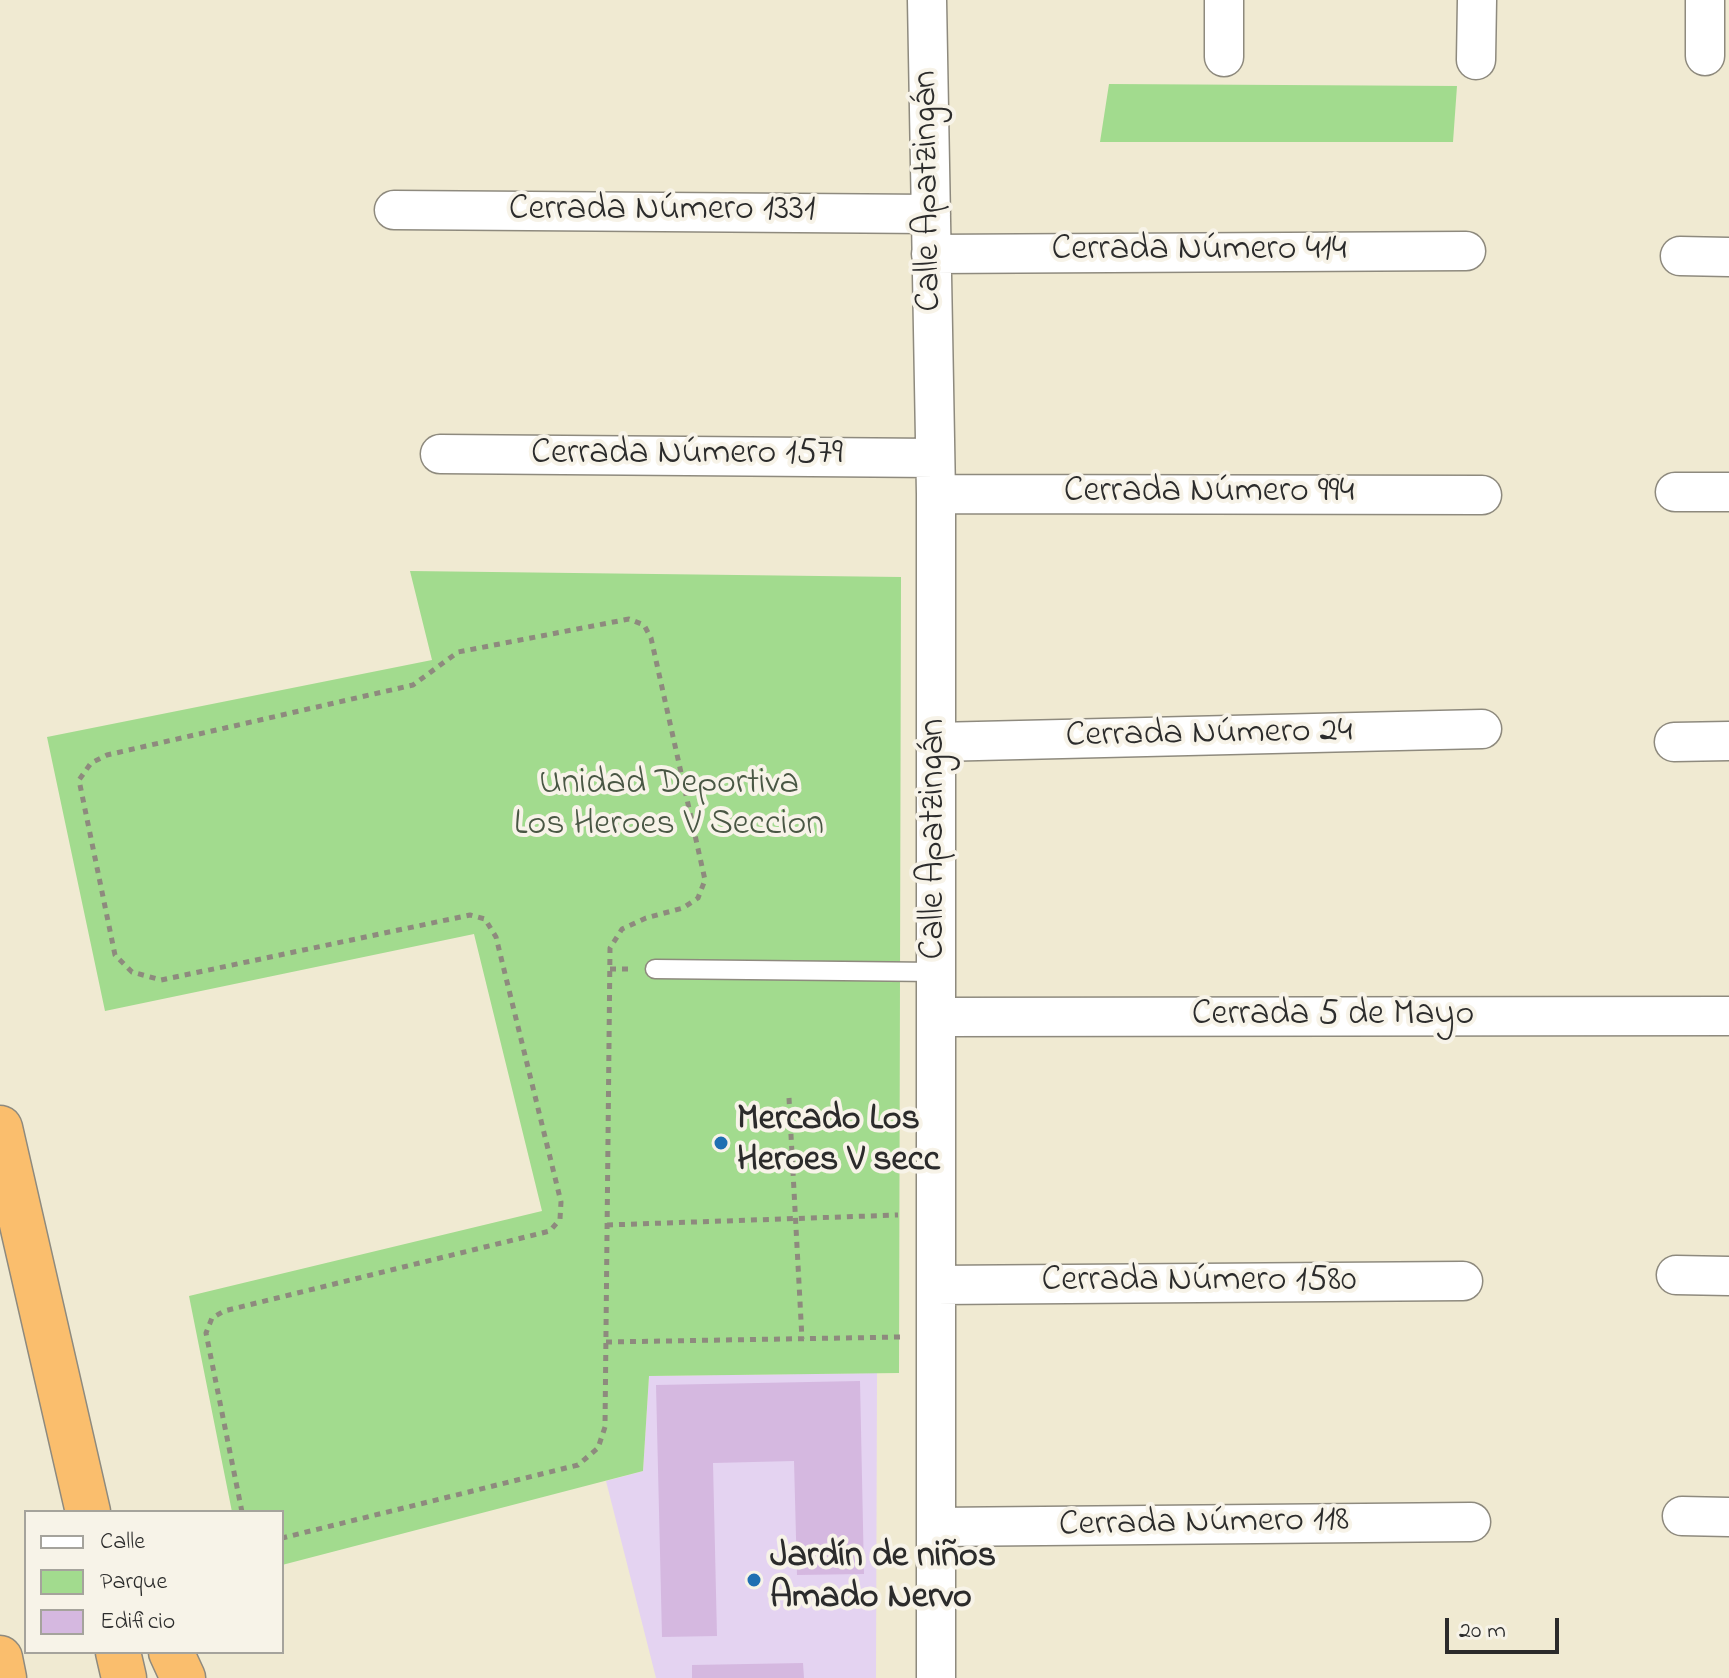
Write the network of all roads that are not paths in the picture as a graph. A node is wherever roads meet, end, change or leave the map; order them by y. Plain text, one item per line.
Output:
1 (927, 0) edge
2 (1224, 0) edge
3 (1477, 0) edge
4 (1705, 0) edge
5 (1705, 56) dead end
6 (1224, 57) dead end
7 (1476, 60) dead end
8 (394, 210) dead end
9 (931, 214) junction
10 (1466, 251) dead end
11 (931, 254) junction
12 (1680, 256) dead end
13 (1729, 257) edge
14 (440, 454) dead end
15 (935, 476) junction
16 (1675, 492) dead end
17 (1729, 492) edge
18 (1482, 495) dead end
19 (1482, 729) dead end
20 (1729, 741) edge
21 (936, 742) junction
22 (1674, 742) dead end
23 (655, 969) dead end
24 (936, 972) junction
25 (1729, 1016) edge
26 (936, 1017) junction
27 (0, 1128) edge
28 (1676, 1275) dead end
29 (1729, 1276) edge
30 (1463, 1281) dead end
31 (936, 1285) junction
32 (83, 1493) edge
33 (98, 1510) edge
34 (1682, 1516) dead end
35 (1729, 1517) edge
36 (1471, 1522) dead end
37 (936, 1527) junction
38 (118, 1654) edge
39 (172, 1654) edge
40 (0, 1658) edge
41 (4, 1678) edge
42 (124, 1678) edge
43 (183, 1678) edge
44 (936, 1678) edge

1 - 9 street, Calle Apatzingán
2 - 6 street
3 - 7 street
4 - 5 street
8 - 9 street, Cerrada Número 1331
9 - 11 street, Calle Apatzingán
10 - 11 street, Cerrada Número 414
11 - 15 street, Calle Apatzingán
12 - 13 street
14 - 15 street, Cerrada Número 1579
15 - 18 street, Cerrada Número 994
15 - 21 street, Calle Apatzingán
16 - 17 street
19 - 21 street, Cerrada Número 24
20 - 22 street
21 - 24 street, Calle Apatzingán
23 - 24 lane
24 - 26 street, Calle Apatzingán
25 - 26 street, Cerrada 5 de Mayo
26 - 31 street, Calle Apatzingán
27 - 32 highway
28 - 29 street
30 - 31 street, Cerrada Número 1580
31 - 37 street, Calle Apatzingán
32 - 33 highway
34 - 35 street
36 - 37 street, Cerrada Número 118
37 - 44 street, Calle Apatzingán
38 - 42 highway
39 - 43 highway
40 - 41 highway

